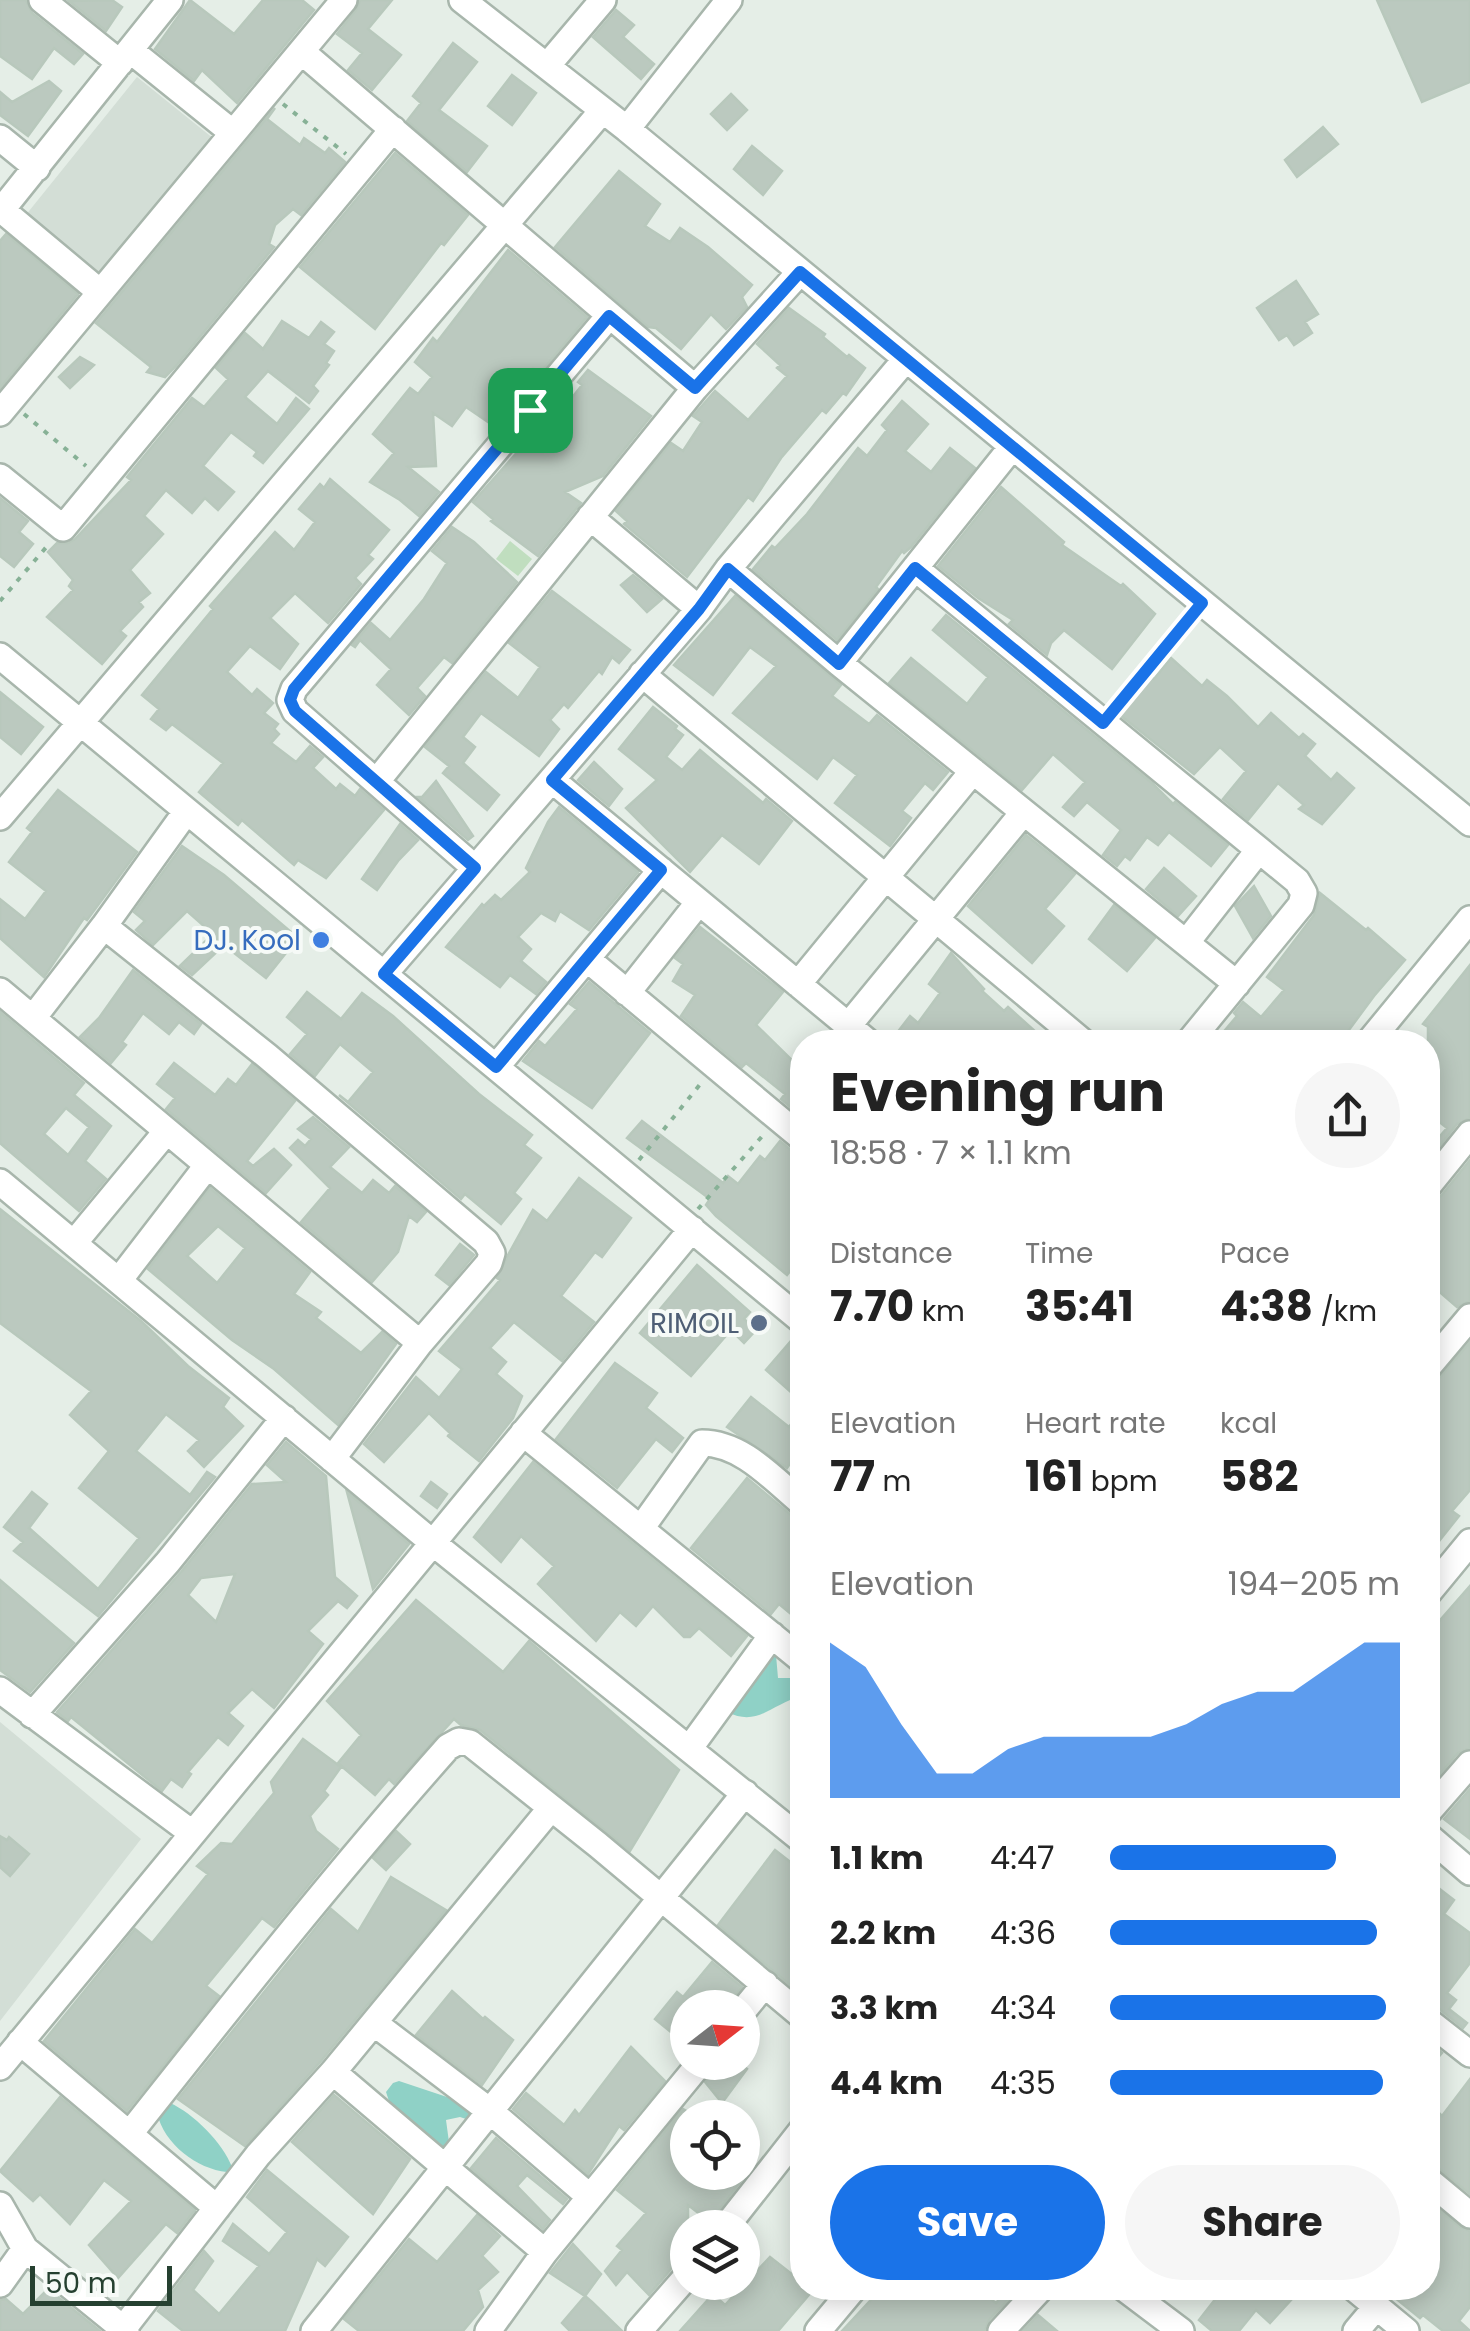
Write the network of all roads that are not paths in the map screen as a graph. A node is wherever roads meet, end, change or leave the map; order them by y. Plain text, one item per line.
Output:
1 (42, 0) edge
2 (170, 0) edge
3 (344, 0) edge
4 (462, 0) edge
5 (604, 0) edge
6 (729, 0) edge
7 (302, 52) junction
8 (125, 56) junction
9 (548, 66) junction
10 (602, 110) junction
11 (393, 129) junction
12 (627, 129) junction
13 (233, 133) junction
14 (0, 138) edge
15 (37, 168) junction
16 (1, 211) edge
17 (504, 226) junction
18 (800, 272) junction
19 (100, 292) junction
20 (609, 316) junction
21 (906, 359) junction
22 (695, 388) junction
23 (4, 407) edge
24 (1012, 446) junction
25 (0, 476) edge
26 (590, 516) junction
27 (915, 568) junction
28 (728, 569) junction
29 (699, 609) junction
30 (0, 656) edge
31 (839, 664) junction
32 (642, 674) junction
33 (78, 722) junction
34 (973, 771) junction
35 (552, 780) junction
36 (377, 781) junction
37 (186, 812) junction
38 (1024, 813) junction
39 (0, 817) edge
40 (1470, 823) edge
41 (1258, 851) junction
42 (475, 868) junction
43 (661, 870) junction
44 (885, 878) junction
45 (699, 902) junction
46 (935, 920) junction
47 (1470, 920) edge
48 (104, 926) junction
49 (1186, 942) junction
50 (587, 959) junction
51 (384, 974) junction
52 (798, 984) junction
53 (1237, 984) junction
54 (0, 991) edge
55 (627, 993) junction
56 (33, 1018) junction
57 (848, 1026) junction
58 (853, 1030) edge
59 (1068, 1030) edge
60 (1199, 1030) edge
61 (1380, 1030) edge
62 (496, 1067) junction
63 (790, 1128) edge
64 (166, 1132) junction
65 (1470, 1134) edge
66 (207, 1166) junction
67 (1440, 1171) edge
68 (0, 1182) edge
69 (688, 1226) junction
70 (74, 1243) junction
71 (120, 1279) junction
72 (790, 1310) edge
73 (1470, 1318) edge
74 (420, 1343) junction
75 (1440, 1354) edge
76 (284, 1418) junction
77 (523, 1433) junction
78 (332, 1459) junction
79 (790, 1493) edge
80 (642, 1527) junction
81 (1470, 1542) edge
82 (433, 1543) junction
83 (1440, 1579) edge
84 (772, 1634) junction
85 (790, 1650) edge
86 (0, 1690) edge
87 (32, 1715) junction
88 (690, 1749) junction
89 (1470, 1764) edge
90 (745, 1793) junction
91 (1440, 1798) edge
92 (551, 1808) junction
93 (790, 1830) edge
94 (192, 1833) junction
95 (1440, 1846) edge
96 (1470, 1872) edge
97 (660, 1896) junction
98 (765, 1984) junction
99 (760, 1990) edge
100 (790, 2006) edge
101 (374, 2024) junction
102 (1440, 2030) edge
103 (20, 2042) junction
104 (1470, 2054) edge
105 (0, 2066) edge
106 (334, 2072) junction
107 (686, 2080) edge
108 (491, 2112) junction
109 (131, 2132) junction
110 (790, 2145) edge
111 (446, 2169) junction
112 (1440, 2193) edge
113 (590, 2197) junction
114 (0, 2204) edge
115 (217, 2208) junction
116 (739, 2210) edge
117 (1470, 2216) edge
118 (25, 2249) junction
119 (546, 2252) junction
120 (0, 2284) edge
121 (670, 2296) edge
122 (844, 2300) edge
123 (1030, 2300) edge
124 (1138, 2300) edge
125 (1369, 2300) edge
126 (1377, 2306) junction
127 (1168, 2327) edge
128 (125, 2330) edge
129 (314, 2331) edge
130 (488, 2331) edge
131 (639, 2331) edge
132 (818, 2331) edge
133 (1002, 2331) edge
134 (1356, 2331) edge
135 (1406, 2331) edge

1 - 8 street
2 - 8 street
3 - 7 street
4 - 9 street
5 - 9 street
6 - 12 street
7 - 11 street
7 - 13 street
8 - 13 street
8 - 15 street
9 - 10 street
10 - 12 street
10 - 17 street
11 - 17 street
11 - 25 street
12 - 18 street
13 - 19 street
14 - 15 street
15 - 16 street
16 - 19 street
17 - 20 street
17 - 33 street
18 - 21 street
18 - 22 street
19 - 23 street
20 - 22 street
20 - 36 street
21 - 24 street
21 - 28 street
22 - 26 street
24 - 27 street
24 - 40 street
26 - 29 street
26 - 36 street
27 - 31 street
27 - 41 street
28 - 29 street
28 - 31 street
29 - 32 street
30 - 33 street
31 - 34 street
32 - 35 street
32 - 44 street
33 - 37 street
33 - 39 street
34 - 38 street
34 - 44 street
35 - 42 street
35 - 43 street
36 - 42 street
37 - 48 street
37 - 51 street
38 - 46 street
38 - 49 street
41 - 49 street
41 - 53 street
42 - 51 street
43 - 45 street
43 - 50 street
44 - 46 street
44 - 52 street
45 - 52 street
45 - 55 street
46 - 57 street
46 - 59 street
47 - 61 street
48 - 56 street
48 - 74 street
49 - 53 street
50 - 55 street
50 - 62 street
51 - 62 street
52 - 57 street
53 - 60 street
54 - 56 street
55 - 63 street
56 - 64 street
57 - 58 street
62 - 69 street
64 - 66 street
64 - 70 street
65 - 67 street
66 - 71 street
66 - 74 street
68 - 70 street
69 - 72 street
69 - 77 street
70 - 71 street
71 - 76 street
73 - 75 street
74 - 78 street
76 - 78 street
76 - 87 street
77 - 80 street
77 - 82 street
78 - 82 street
79 - 80 street
80 - 84 street
81 - 83 street
82 - 88 street
82 - 94 street
84 - 85 street
84 - 88 street
86 - 87 street
87 - 94 street
88 - 90 street
89 - 91 street
90 - 93 street
90 - 97 street
92 - 97 street
92 - 101 street
92 - 109 street
94 - 103 street
95 - 96 street
97 - 98 street
97 - 108 street
98 - 99 street
98 - 100 street
101 - 106 street
101 - 108 street
102 - 104 street
103 - 105 street
103 - 109 street
106 - 111 street
106 - 115 street
107 - 113 street
108 - 111 street
108 - 113 street
109 - 115 street
110 - 116 street
111 - 119 street
111 - 129 street
112 - 117 street
113 - 119 street
114 - 118 street
115 - 128 street
118 - 120 street
118 - 128 street
119 - 130 street
121 - 131 street
122 - 132 street
123 - 133 street
124 - 127 street
125 - 126 street
126 - 134 street
126 - 135 street

